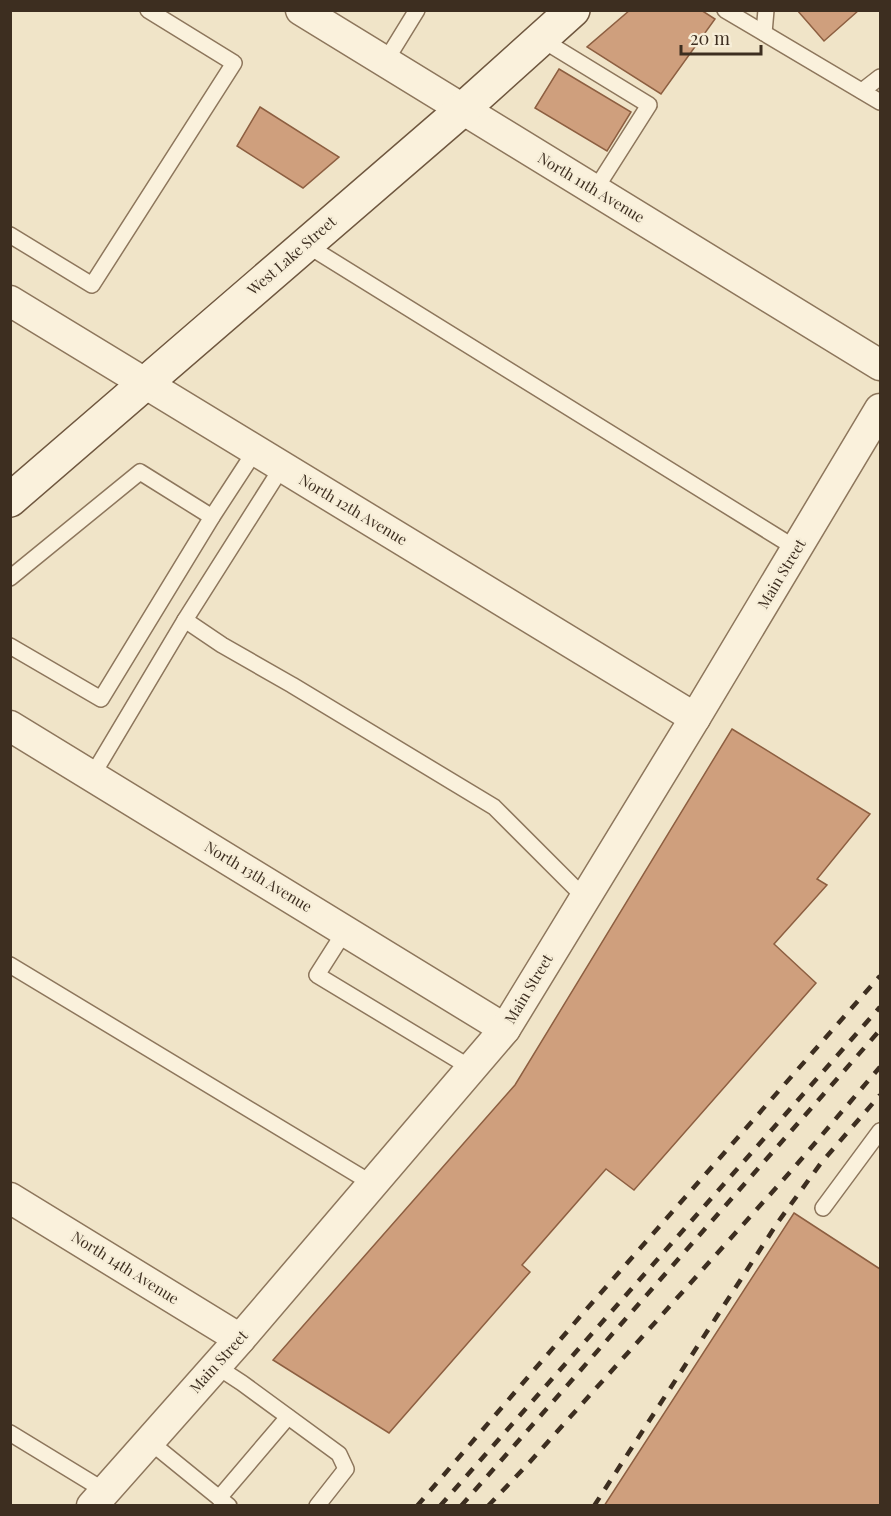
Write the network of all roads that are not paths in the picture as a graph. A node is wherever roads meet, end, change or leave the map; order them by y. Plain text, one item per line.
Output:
1 (148, 10) edge
2 (417, 10) edge
3 (573, 10) edge
4 (725, 10) edge
5 (766, 10) edge
6 (319, 15) edge
7 (764, 33) junction
8 (541, 39) junction
9 (386, 62) junction
10 (880, 77) edge
11 (862, 91) junction
12 (880, 102) edge
13 (463, 109) junction
14 (595, 190) junction
15 (10, 235) edge
16 (305, 244) junction
17 (10, 302) edge
18 (880, 365) edge
19 (146, 384) junction
20 (880, 409) edge
21 (255, 451) junction
22 (282, 467) junction
23 (10, 500) edge
24 (212, 517) junction
25 (797, 549) junction
26 (10, 578) edge
27 (184, 620) junction
28 (10, 646) edge
29 (695, 718) junction
30 (10, 726) edge
31 (92, 776) junction
32 (585, 898) junction
33 (345, 931) junction
34 (10, 964) edge
35 (505, 1029) junction
36 (471, 1068) junction
37 (880, 1131) edge
38 (373, 1184) junction
39 (10, 1198) edge
40 (824, 1208) dead end
41 (240, 1339) junction
42 (216, 1366) junction
43 (288, 1417) junction
44 (10, 1433) edge
45 (149, 1441) junction
46 (98, 1498) edge
47 (224, 1502) edge
48 (317, 1506) edge

1 - 15 lane
2 - 9 lane
3 - 8 main road, West Lake Street
4 - 7 lane
5 - 7 lane
6 - 9 street, North 11th Avenue
7 - 11 lane
8 - 13 main road, West Lake Street
8 - 14 lane
9 - 13 street, North 11th Avenue
10 - 11 lane
11 - 12 lane
13 - 14 street, North 11th Avenue
13 - 16 main road, West Lake Street
14 - 18 street, North 11th Avenue
16 - 19 main road, West Lake Street
16 - 25 lane
17 - 19 street, North 12th Avenue
19 - 21 street, North 12th Avenue
19 - 23 main road, West Lake Street
20 - 25 street, Main Street
21 - 22 street, North 12th Avenue
21 - 24 lane
22 - 27 lane
22 - 29 street, North 12th Avenue
24 - 26 lane
24 - 28 lane
25 - 29 street, Main Street
27 - 31 lane
27 - 32 lane
29 - 32 street, Main Street
30 - 31 street, North 13th Avenue
31 - 33 street, North 13th Avenue
32 - 35 street, Main Street
33 - 35 street, North 13th Avenue
33 - 36 lane
34 - 38 lane
35 - 36 street, Main Street
36 - 38 street, Main Street
37 - 40 lane
38 - 41 street, Main Street
39 - 41 street, North 14th Avenue
41 - 42 street, Main Street
42 - 43 lane
42 - 45 street, Main Street
43 - 47 lane
43 - 48 lane
44 - 46 lane
45 - 46 street, Main Street
45 - 47 lane

